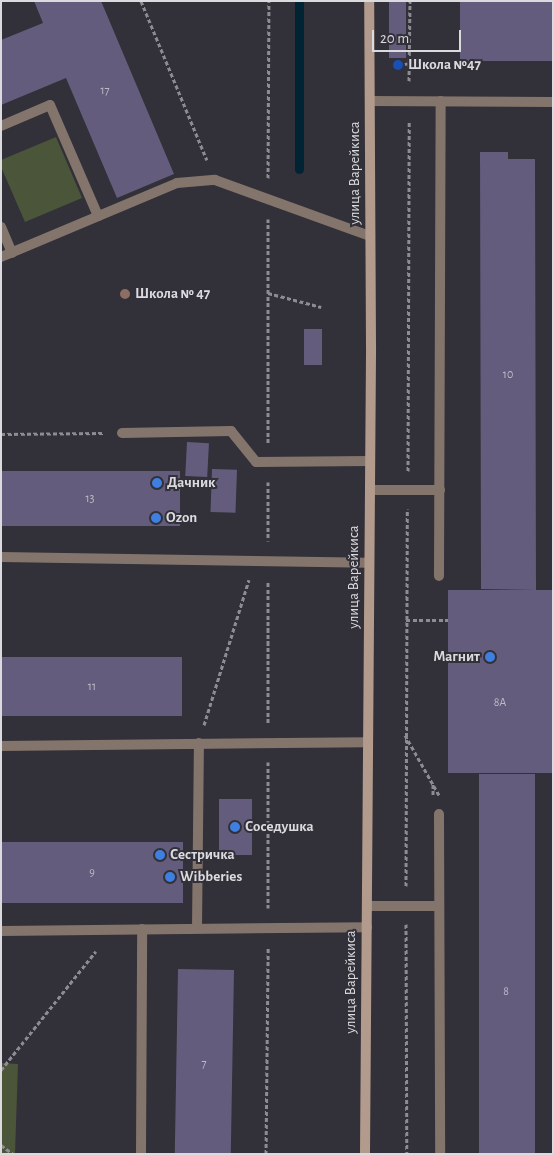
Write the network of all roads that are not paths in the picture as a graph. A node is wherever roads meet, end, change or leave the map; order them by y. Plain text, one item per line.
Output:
1 (369, 1) edge
2 (441, 100) junction
3 (370, 101) junction
4 (553, 102) edge
5 (1, 126) edge
6 (98, 216) junction
7 (1, 228) edge
8 (370, 236) junction
9 (12, 253) junction
10 (1, 257) edge
11 (122, 433) road end
12 (370, 462) junction
13 (370, 490) junction
14 (440, 490) junction
15 (1, 557) edge
16 (368, 563) junction
17 (439, 576) dead end
18 (368, 742) junction
19 (199, 743) junction
20 (1, 746) edge
21 (439, 814) dead end
22 (367, 906) junction
23 (439, 906) junction
24 (197, 928) junction
25 (367, 928) junction
26 (142, 929) junction
27 (1, 931) edge
28 (141, 1154) edge
29 (365, 1154) edge
30 (440, 1154) edge

1 - 3 main road, улица Варейкиса
2 - 3 lane
2 - 4 lane
2 - 14 lane
3 - 8 main road, улица Варейкиса
5 - 6 lane
6 - 8 lane
6 - 9 lane
7 - 9 lane
8 - 12 main road, улица Варейкиса
9 - 10 lane
11 - 12 lane
12 - 13 main road, улица Варейкиса
13 - 14 lane
13 - 16 main road, улица Варейкиса
14 - 17 lane
15 - 16 lane
16 - 18 main road, улица Варейкиса
18 - 19 lane
18 - 22 main road, улица Варейкиса
19 - 20 lane
19 - 24 lane
21 - 23 lane
22 - 23 lane
22 - 25 main road, улица Варейкиса
23 - 30 lane
24 - 25 lane
24 - 26 lane
25 - 29 main road, улица Варейкиса
26 - 27 lane
26 - 28 lane

